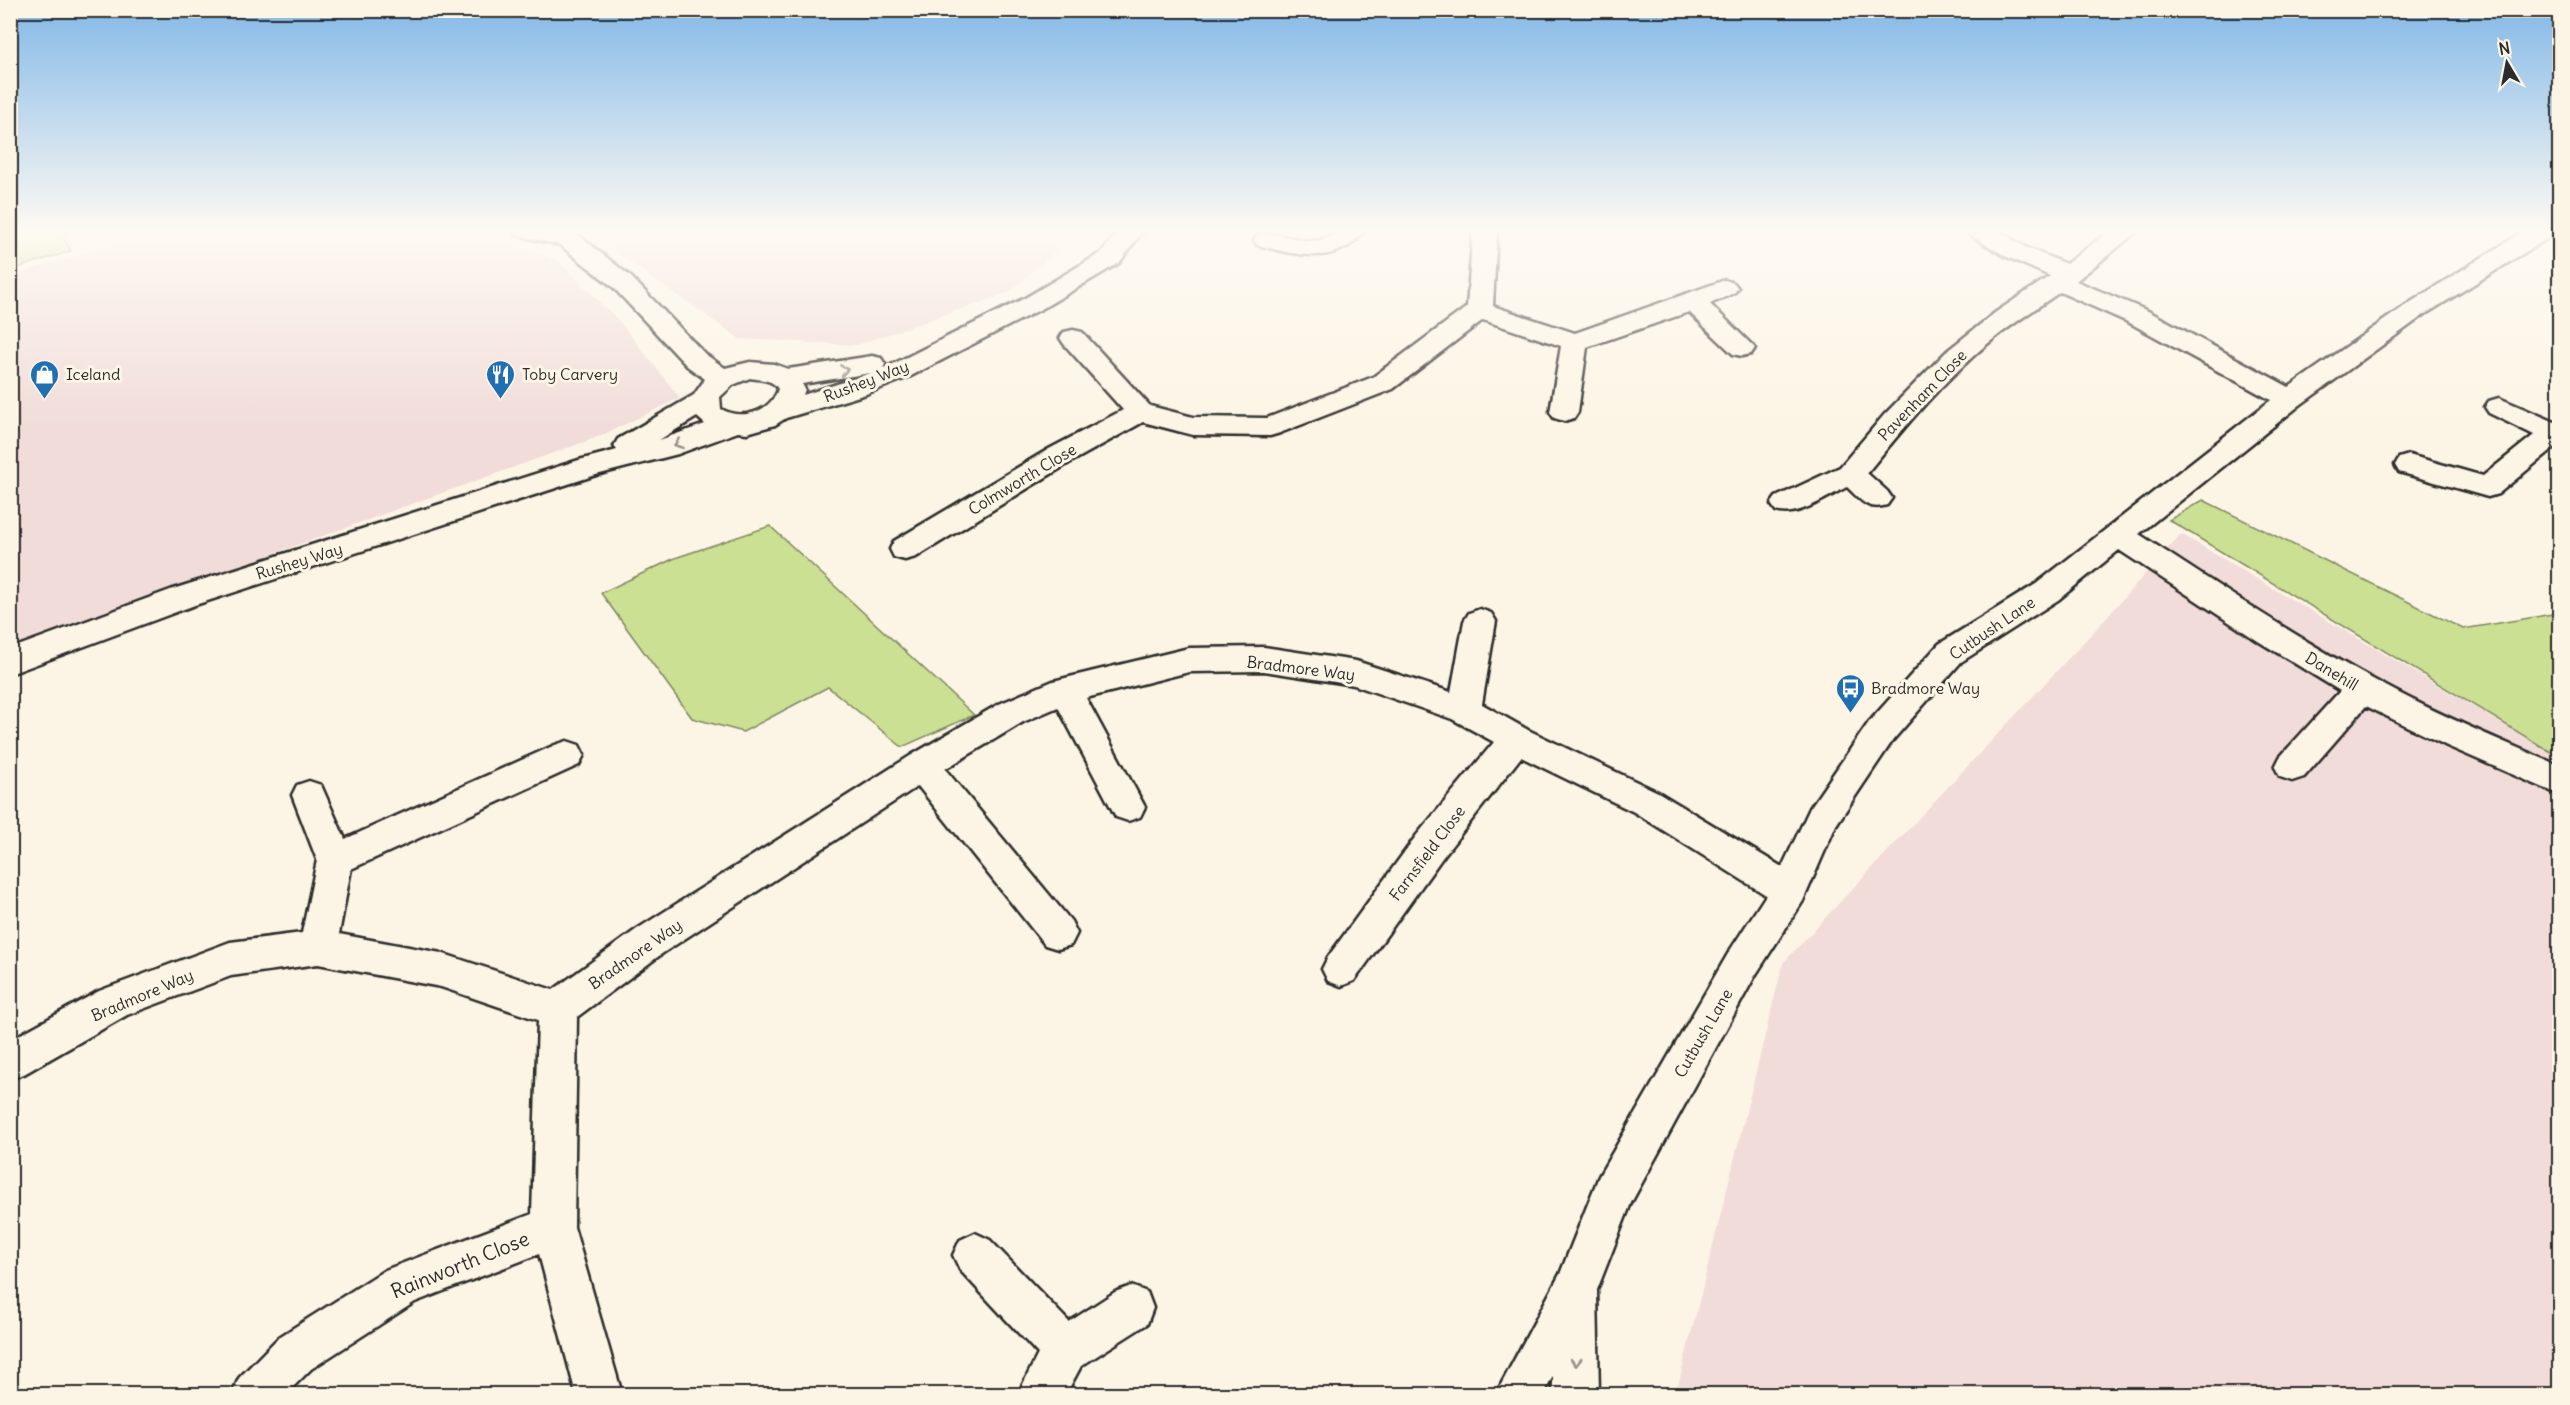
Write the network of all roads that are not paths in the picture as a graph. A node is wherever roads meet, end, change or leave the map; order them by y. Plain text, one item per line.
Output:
1 (635, 296) edge
2 (1047, 296) edge
3 (1481, 296) edge
4 (1708, 296) edge
5 (2038, 296) edge
6 (2098, 296) edge
7 (2438, 296) edge
8 (1693, 302) junction
9 (1480, 310) junction
10 (1073, 338) dead end
11 (1575, 342) junction
12 (950, 344) junction
13 (1742, 348) dead end
14 (786, 378) junction
15 (714, 389) junction
16 (2290, 399) junction
17 (2499, 407) dead end
18 (780, 411) junction
19 (1140, 412) junction
20 (1564, 412) dead end
21 (734, 424) junction
22 (2556, 432) edge
23 (2409, 465) dead end
24 (589, 467) junction
25 (1850, 474) junction
26 (1877, 498) dead end
27 (1786, 504) dead end
28 (2118, 535) junction
29 (905, 549) dead end
30 (1480, 621) dead end
31 (10, 662) edge
32 (2362, 689) junction
33 (1065, 690) junction
34 (1464, 710) junction
35 (1516, 739) junction
36 (567, 755) dead end
37 (922, 766) junction
38 (2292, 767) dead end
39 (2559, 781) edge
40 (309, 795) dead end
41 (1128, 807) dead end
42 (335, 860) junction
43 (1790, 890) junction
44 (1058, 933) dead end
45 (318, 947) junction
46 (1341, 969) dead end
47 (558, 1010) junction
48 (10, 1061) edge
49 (553, 1227) junction
50 (975, 1255) dead end
51 (1576, 1288) junction
52 (1131, 1308) dead end
53 (1065, 1350) junction
54 (255, 1395) edge
55 (599, 1395) edge
56 (1041, 1395) edge
57 (1519, 1395) edge
58 (1576, 1395) edge

1 - 15 street
2 - 12 street, Rushey Way
3 - 9 street
4 - 8 street
5 - 25 street, Pavenham Close
6 - 16 street
7 - 16 street, Cutbush Lane
8 - 11 street
8 - 13 street
9 - 11 street
9 - 19 street
10 - 19 street
11 - 20 street
14 -> 12 street, Rushey Way
12 - 18 street, Rushey Way
14 - 15 street
14 - 18 street
15 - 21 street
15 - 24 street, Rushey Way
16 - 28 street, Cutbush Lane
17 - 22 street
18 - 21 street
19 - 29 street, Colmworth Close
21 -> 24 street, Rushey Way
22 - 23 street
24 - 31 street, Rushey Way
25 - 26 street
25 - 27 street, Pavenham Close
28 - 32 street, Danehill
28 - 43 street, Cutbush Lane
30 - 34 street
32 - 38 street
32 - 39 street, Danehill
33 - 34 street, Bradmore Way
33 - 37 street, Bradmore Way
33 - 41 street
34 - 35 street, Bradmore Way
35 - 43 street, Bradmore Way
35 - 46 street, Farnsfield Close
36 - 42 street
37 - 44 street
37 - 47 street, Bradmore Way
40 - 42 street
42 - 45 street
43 - 51 street, Cutbush Lane
45 - 47 street, Bradmore Way
45 - 48 street, Bradmore Way
47 - 49 street
49 - 54 street, Rainworth Close
49 - 55 street
50 - 53 street
51 - 57 street, Cutbush Lane
51 -> 58 street, Cutbush Lane
52 - 53 street
53 - 56 street

